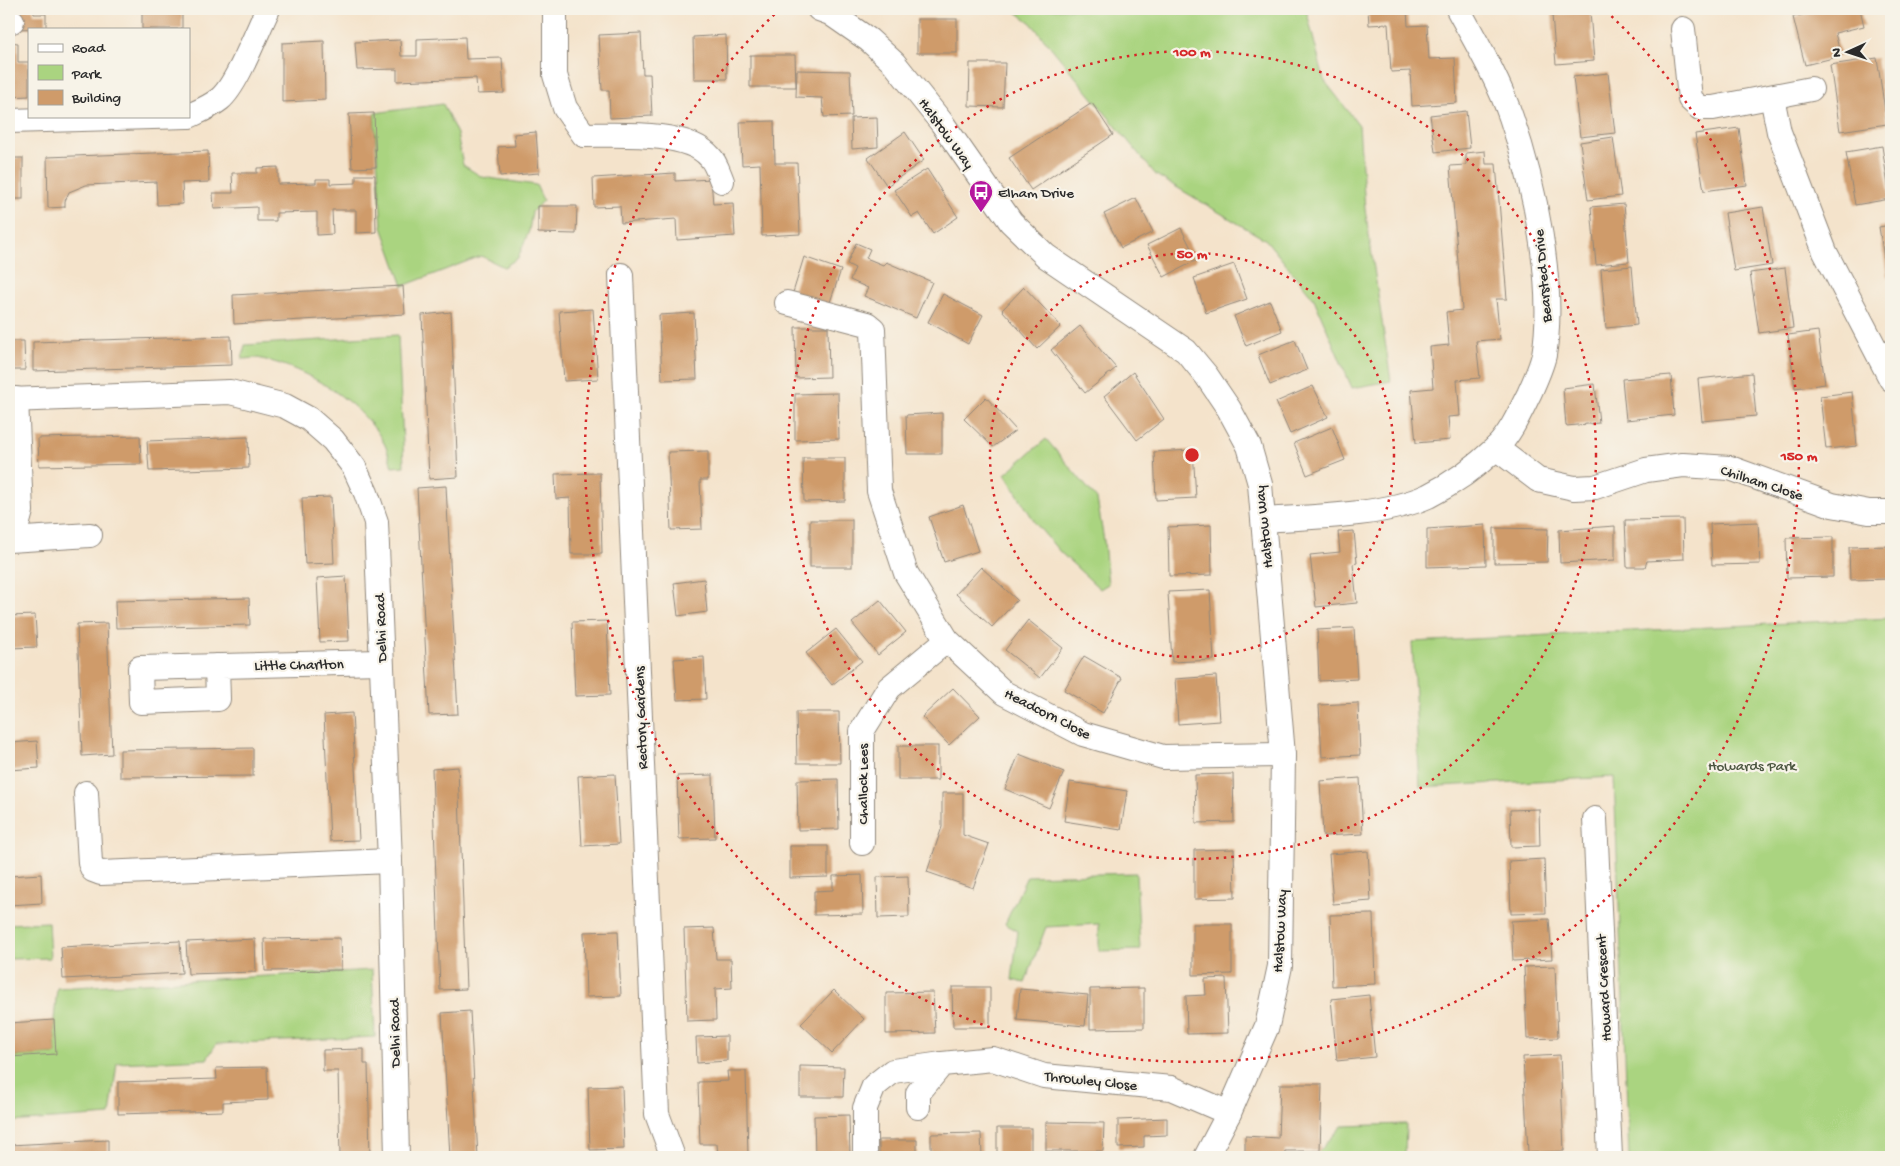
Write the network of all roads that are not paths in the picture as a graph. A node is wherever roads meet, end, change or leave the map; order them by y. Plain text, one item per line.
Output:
1 (268, 9) edge
2 (555, 9) edge
3 (819, 9) edge
4 (1458, 9) edge
5 (1683, 29) dead end
6 (1811, 89) dead end
7 (1772, 96) junction
8 (190, 115) edge
9 (116, 118) edge
10 (9, 121) edge
11 (722, 181) dead end
12 (621, 275) dead end
13 (787, 303) dead end
14 (1891, 379) edge
15 (13, 399) edge
16 (1496, 448) junction
17 (1891, 512) edge
18 (1264, 520) junction
19 (9, 533) edge
20 (90, 535) dead end
21 (9, 540) edge
22 (947, 640) junction
23 (381, 662) junction
24 (217, 666) dead end
25 (1283, 755) junction
26 (86, 793) dead end
27 (1595, 819) dead end
28 (862, 843) dead end
29 (390, 861) junction
30 (942, 1064) junction
31 (918, 1107) dead end
32 (1229, 1113) junction
33 (865, 1152) dead end
34 (397, 1157) edge
35 (673, 1157) edge
36 (1206, 1157) edge
37 (1610, 1157) edge

1 - 8 street
2 - 11 street
3 - 18 street, Halstow Way
4 - 16 street, Bearsted Drive
5 - 7 street
6 - 7 street
7 - 14 street
9 - 10 street
12 - 35 street, Rectory Gardens
13 - 22 street, Headcorn Close
15 - 19 street, Delhi Road
15 - 23 street, Delhi Road
16 - 17 street, Chilham Close
16 - 18 street, Bearsted Drive
18 - 25 street, Halstow Way
20 - 21 street
22 - 25 street, Headcorn Close
22 - 28 street, Challock Lees
23 - 24 street, Little Charlton
23 - 29 street, Delhi Road
25 - 32 street, Halstow Way
26 - 29 street
27 - 37 street, Howard Crescent
29 - 34 street, Delhi Road
30 - 31 street
30 - 32 street, Throwley Close
30 - 33 street, Throwley Close
32 - 36 street, Halstow Way

